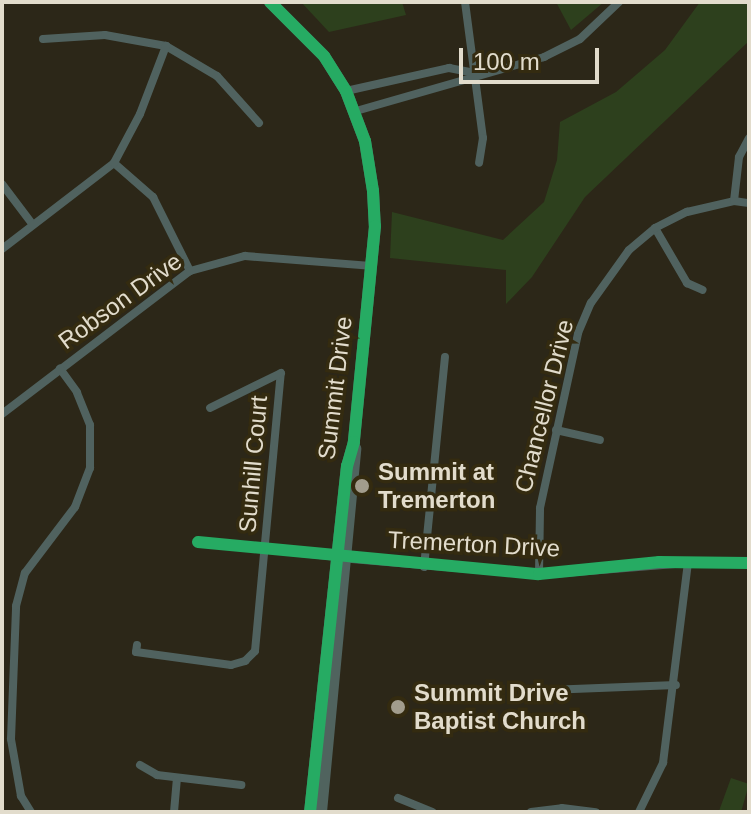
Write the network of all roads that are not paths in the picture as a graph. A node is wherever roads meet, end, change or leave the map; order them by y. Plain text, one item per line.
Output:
1 (270, 2) edge
2 (465, 2) edge
3 (619, 2) edge
4 (43, 39) dead end
5 (166, 46) junction
6 (474, 73) junction
7 (346, 91) junction
8 (356, 111) junction
9 (259, 123) dead end
10 (749, 138) edge
11 (114, 163) junction
12 (479, 163) dead end
13 (2, 184) edge
14 (734, 201) junction
15 (749, 203) edge
16 (33, 225) junction
17 (655, 228) junction
18 (2, 249) edge
19 (371, 266) junction
20 (190, 271) junction
21 (703, 290) dead end
22 (445, 357) dead end
23 (60, 369) junction
24 (210, 408) dead end
25 (2, 414) edge
26 (556, 430) junction
27 (600, 440) dead end
28 (198, 542) dead end
29 (265, 549) junction
30 (342, 557) junction
31 (688, 562) junction
32 (749, 563) edge
33 (424, 567) junction
34 (539, 574) junction
35 (137, 645) dead end
36 (676, 685) junction
37 (522, 691) dead end
38 (140, 765) dead end
39 (177, 778) junction
40 (241, 785) dead end
41 (398, 798) dead end
42 (31, 812) edge
43 (174, 812) edge
44 (310, 812) edge
45 (321, 812) edge
46 (432, 812) edge
47 (531, 812) edge
48 (596, 812) edge
49 (639, 812) edge

1 - 7 main road, Summit Drive
2 - 6 street
3 - 6 street
4 - 5 street
5 - 9 street
5 - 11 street
6 - 7 street
6 - 8 street
6 - 12 street
7 - 8 main road, Summit Drive
8 - 19 main road, Summit Drive
10 - 14 street
11 - 16 street
11 - 20 street
13 - 16 street
14 - 15 street, Chancellor Drive
14 - 17 street, Chancellor Drive
16 - 18 street
17 - 21 street
17 - 26 street, Chancellor Drive
19 - 20 street, Robson Drive
19 - 30 main road, Summit Drive
20 - 23 street, Robson Drive
22 - 33 street
23 - 25 street, Robson Drive
23 - 42 street
24 - 29 street, Sunhill Court
26 - 27 street
26 - 34 street, Chancellor Drive
28 - 29 street, Tremerton Drive
29 - 30 street, Tremerton Drive
29 - 35 street, Sunhill Court
30 - 33 street, Tremerton Drive
30 - 44 main road, Summit Drive
30 - 45 main road, Summit Drive
31 - 32 street, Tremerton Drive
31 - 34 street, Tremerton Drive
31 - 36 street
33 - 34 street, Tremerton Drive
36 - 37 street
36 - 49 street
38 - 39 street
39 - 40 street
39 - 43 street
41 - 46 street
47 - 48 street

